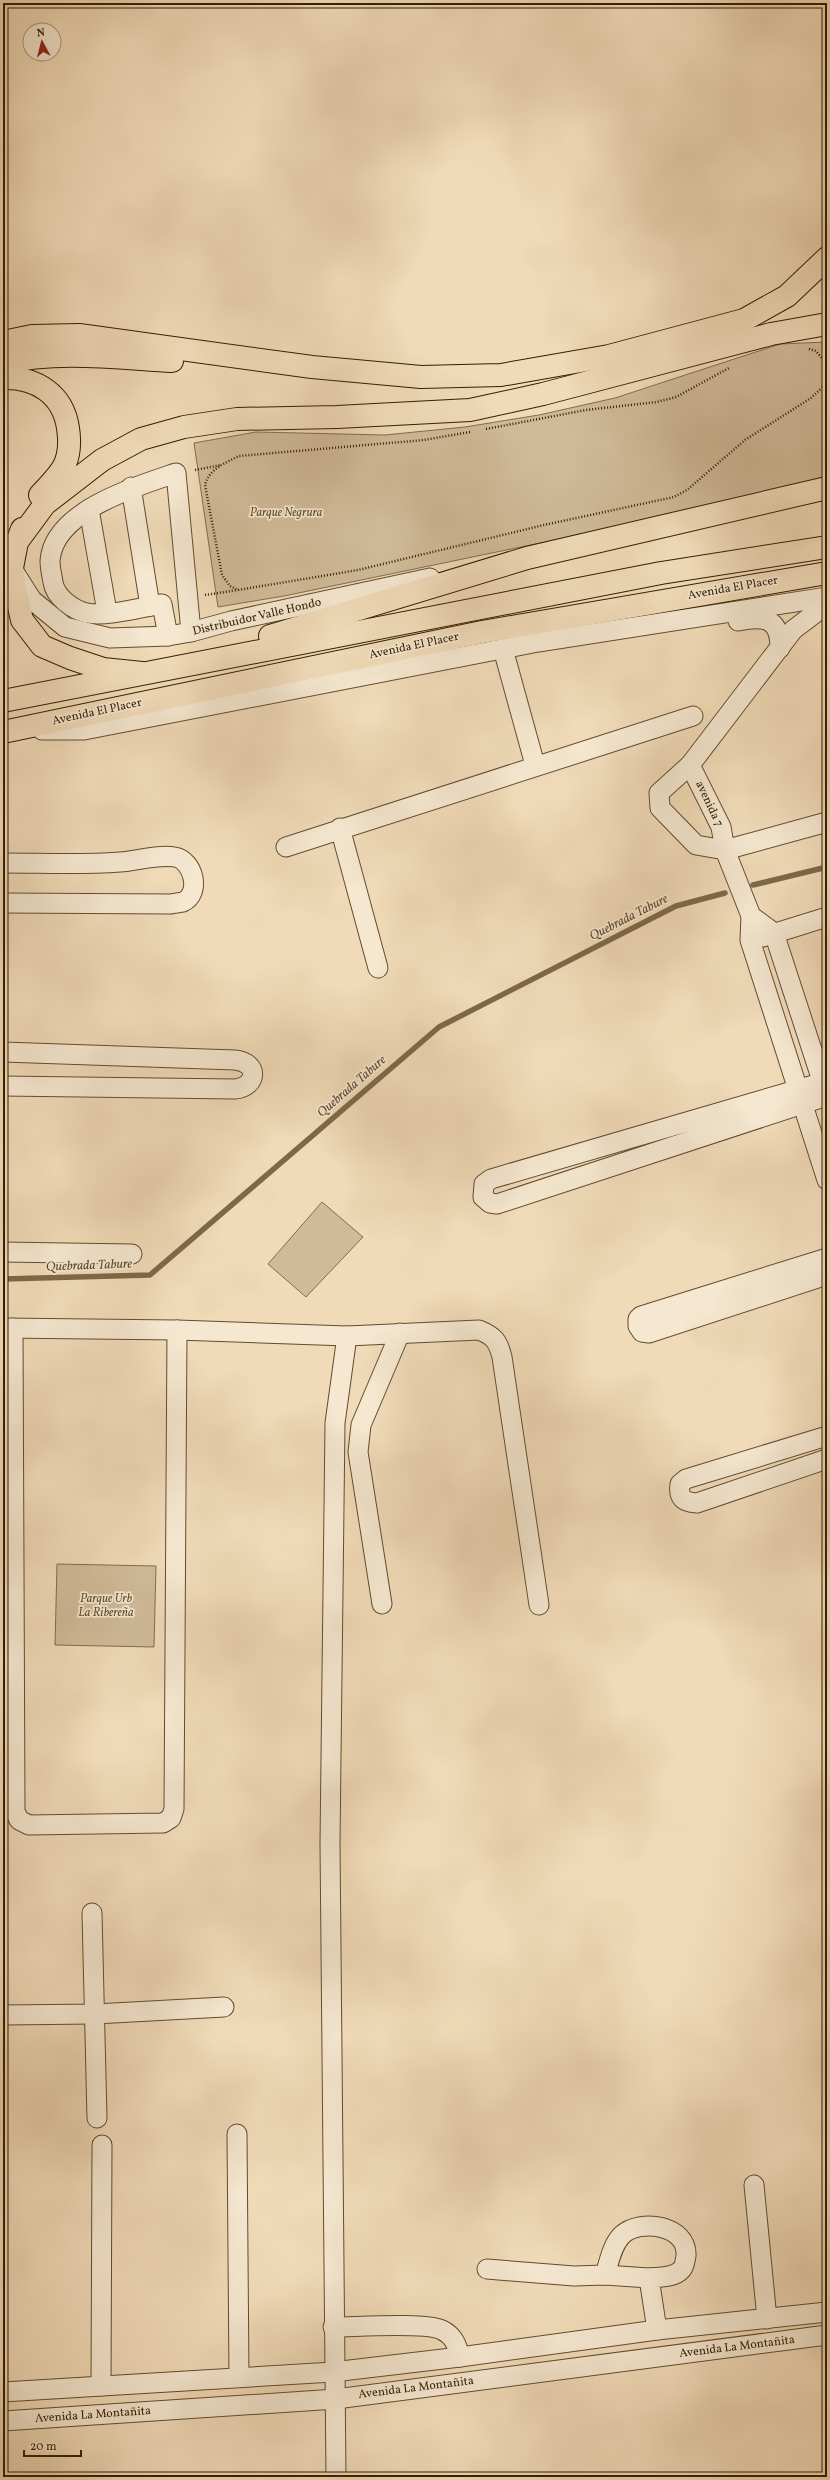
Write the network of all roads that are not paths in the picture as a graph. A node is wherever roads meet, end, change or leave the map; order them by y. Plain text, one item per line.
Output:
1 (827, 258) edge
2 (827, 324) edge
3 (3, 342) edge
4 (3, 363) edge
5 (312, 367) junction
6 (3, 378) edge
7 (131, 488) junction
8 (827, 488) edge
9 (89, 509) junction
10 (17, 542) junction
11 (827, 548) edge
12 (527, 558) junction
13 (12, 568) junction
14 (827, 573) edge
15 (827, 597) edge
16 (189, 598) junction
17 (827, 604) edge
18 (156, 605) junction
19 (107, 612) junction
20 (684, 619) junction
21 (191, 632) junction
22 (168, 636) junction
23 (780, 648) junction
24 (503, 649) junction
25 (184, 665) junction
26 (142, 673) junction
27 (3, 701) edge
28 (693, 716) dead end
29 (7, 731) edge
30 (535, 765) junction
31 (690, 765) junction
32 (827, 822) edge
33 (340, 828) junction
34 (286, 847) dead end
35 (725, 850) junction
36 (3, 863) edge
37 (3, 903) edge
38 (751, 916) junction
39 (827, 917) edge
40 (774, 933) junction
41 (750, 940) junction
42 (378, 968) dead end
43 (3, 1052) edge
44 (3, 1086) edge
45 (826, 1088) edge
46 (800, 1097) junction
47 (827, 1180) edge
48 (3, 1252) edge
49 (132, 1254) dead end
50 (827, 1258) edge
51 (827, 1275) edge
52 (8, 1328) edge
53 (177, 1330) junction
54 (400, 1333) junction
55 (347, 1336) junction
56 (827, 1436) edge
57 (827, 1459) edge
58 (382, 1604) dead end
59 (538, 1605) dead end
60 (92, 1913) dead end
61 (224, 2007) dead end
62 (95, 2014) junction
63 (3, 2015) edge
64 (97, 2118) dead end
65 (237, 2134) dead end
66 (102, 2145) dead end
67 (754, 2185) dead end
68 (487, 2269) dead end
69 (605, 2275) junction
70 (649, 2278) junction
71 (827, 2312) edge
72 (767, 2319) junction
73 (333, 2327) junction
74 (657, 2330) junction
75 (827, 2335) edge
76 (460, 2357) junction
77 (334, 2372) junction
78 (239, 2376) junction
79 (101, 2386) junction
80 (3, 2392) edge
81 (336, 2399) junction
82 (3, 2421) edge
83 (336, 2477) edge

1 - 5 main road
2 - 10 main road
3 - 5 main road
4 - 5 main road
6 - 10 main road
7 - 9 street
7 - 16 street
7 - 18 street
8 - 12 main road
9 - 19 street
9 - 19 street
10 - 13 main road
11 - 25 main road, Avenida El Placer
12 - 21 street, Distribuidor Valle Hondo
12 - 25 main road
13 - 22 street, Distribuidor Valle Hondo
13 - 26 main road
14 - 29 main road, Avenida El Placer
15 - 20 street
16 - 18 street
16 - 21 street
17 - 23 street, avenida 7
18 - 19 street
18 - 22 street
20 - 23 street
20 - 24 street
21 - 22 street, Distribuidor Valle Hondo
23 - 31 street, avenida 7
24 - 29 street
24 - 30 street
25 - 26 main road, Avenida El Placer
26 - 27 main road, Avenida El Placer
28 - 30 street
30 - 33 street
31 - 35 street, avenida 7
31 - 35 street, avenida 7
32 - 35 street
33 - 34 street
33 - 42 street
35 - 38 street
36 - 37 street
38 - 40 street
38 - 41 street
39 - 40 street
40 - 41 street
40 - 45 street
41 - 46 street
43 - 44 street
45 - 46 street
46 - 46 street
46 - 47 street
48 - 49 street
50 - 51 street
52 - 53 street
52 - 53 street
53 - 55 street
54 - 55 street
54 - 58 street
54 - 59 street
55 - 73 street
56 - 57 street
60 - 62 street
61 - 62 street
62 - 63 street
62 - 64 street
65 - 78 street
66 - 79 street
67 - 72 street
68 - 69 street
69 - 70 street
69 - 70 street
70 - 74 street
71 - 72 street, Avenida La Montañita
72 - 74 street, Avenida La Montañita
73 - 76 street
73 - 77 street
74 - 76 street, Avenida La Montañita
75 - 81 street, Avenida La Montañita
76 - 77 street, Avenida La Montañita
77 - 78 street, Avenida La Montañita
77 - 81 street
78 - 79 street, Avenida La Montañita
79 - 80 street, Avenida La Montañita
81 - 82 street, Avenida La Montañita
81 - 83 street

